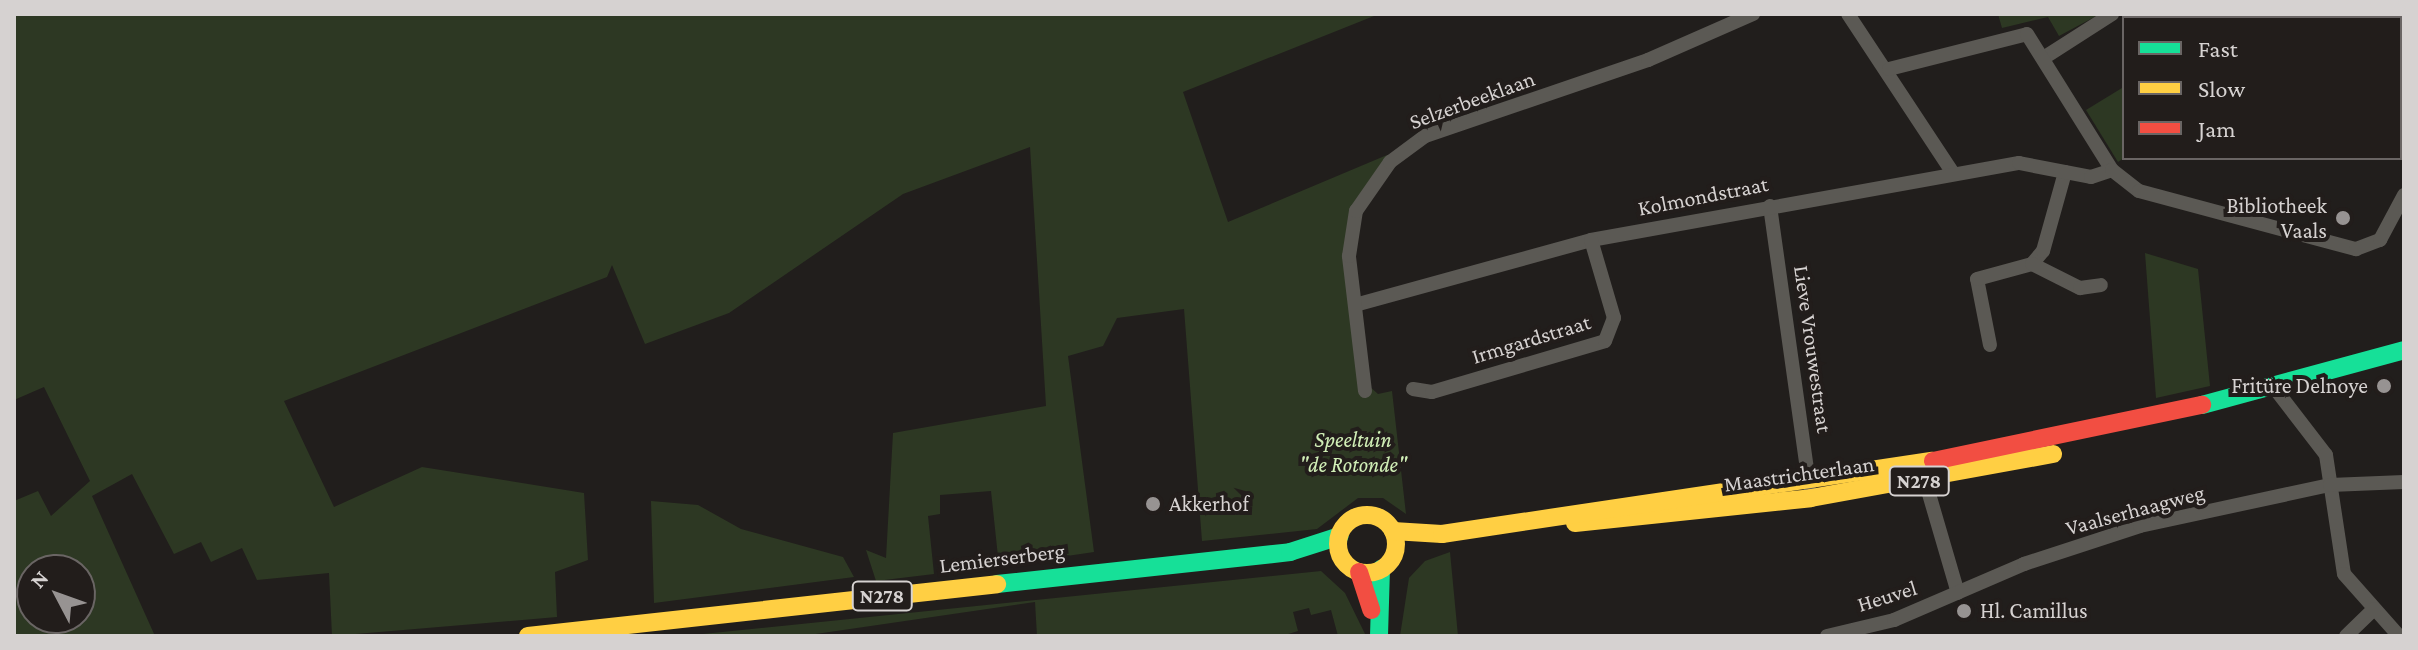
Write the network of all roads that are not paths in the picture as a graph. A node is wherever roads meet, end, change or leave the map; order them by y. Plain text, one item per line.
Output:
1 (1753, 14) edge
2 (1848, 14) edge
3 (2112, 14) edge
4 (2045, 57) junction
5 (1889, 69) junction
6 (2112, 170) junction
7 (2065, 172) junction
8 (1953, 173) junction
9 (2404, 195) edge
10 (1770, 206) junction
11 (1591, 240) junction
12 (2032, 264) junction
13 (2101, 285) dead end
14 (1355, 305) junction
15 (1990, 345) dead end
16 (2404, 350) edge
17 (1413, 389) dead end
18 (2276, 390) junction
19 (1365, 391) dead end
20 (1922, 472) junction
21 (2404, 482) edge
22 (2330, 485) junction
23 (1810, 489) junction
24 (1393, 531) junction
25 (1442, 534) junction
26 (1340, 536) junction
27 (1290, 552) junction
28 (1395, 552) junction
29 (1342, 558) junction
30 (1381, 569) junction
31 (1359, 572) junction
32 (1958, 593) junction
33 (2374, 609) junction
34 (1894, 620) junction
35 (1378, 629) edge
36 (528, 636) edge
37 (1827, 636) edge
38 (1897, 636) edge
39 (2346, 636) edge
40 (2399, 636) edge

1 - 14 street, Selzerbeeklaan
2 - 5 street
3 - 4 street
4 - 5 street
4 - 6 street
5 - 8 street
6 - 7 street, Kolmondstraat
6 - 9 street
7 - 8 street, Kolmondstraat
7 - 12 street
8 - 10 street, Kolmondstraat
10 - 11 street, Kolmondstraat
10 - 23 street, Lieve Vrouwestraat
11 - 14 street, Kolmondstraat
11 - 17 street, Irmgardstraat
12 - 13 street
12 - 15 street
14 - 19 street, Selzerbeeklaan
16 - 18 main road, Maastrichterlaan / N278
18 - 20 main road, Maastrichterlaan / N278
18 - 22 street
20 - 23 main road, Maastrichterlaan / N278
20 - 32 street
21 - 22 street, Vaalserhaagweg
22 - 32 street, Vaalserhaagweg
22 - 33 street
23 - 25 main road, Maastrichterlaan / N278
24 - 25 main road, Maastrichterlaan / N278
24 - 26 main road, N278
24 - 28 main road
25 - 28 main road, Maastrichterlaan / N278
26 - 27 main road, Lemierserberg / N278
26 - 29 main road
27 - 29 main road, Lemierserberg / N278
27 - 36 main road, Lemierserberg / N278
28 - 30 main road, N278
29 - 31 main road
30 - 31 main road
30 - 35 main road
31 - 35 main road
32 - 34 street, Heuvel
33 - 39 street
33 - 40 street
34 - 37 street, Heuvel
34 - 38 street

